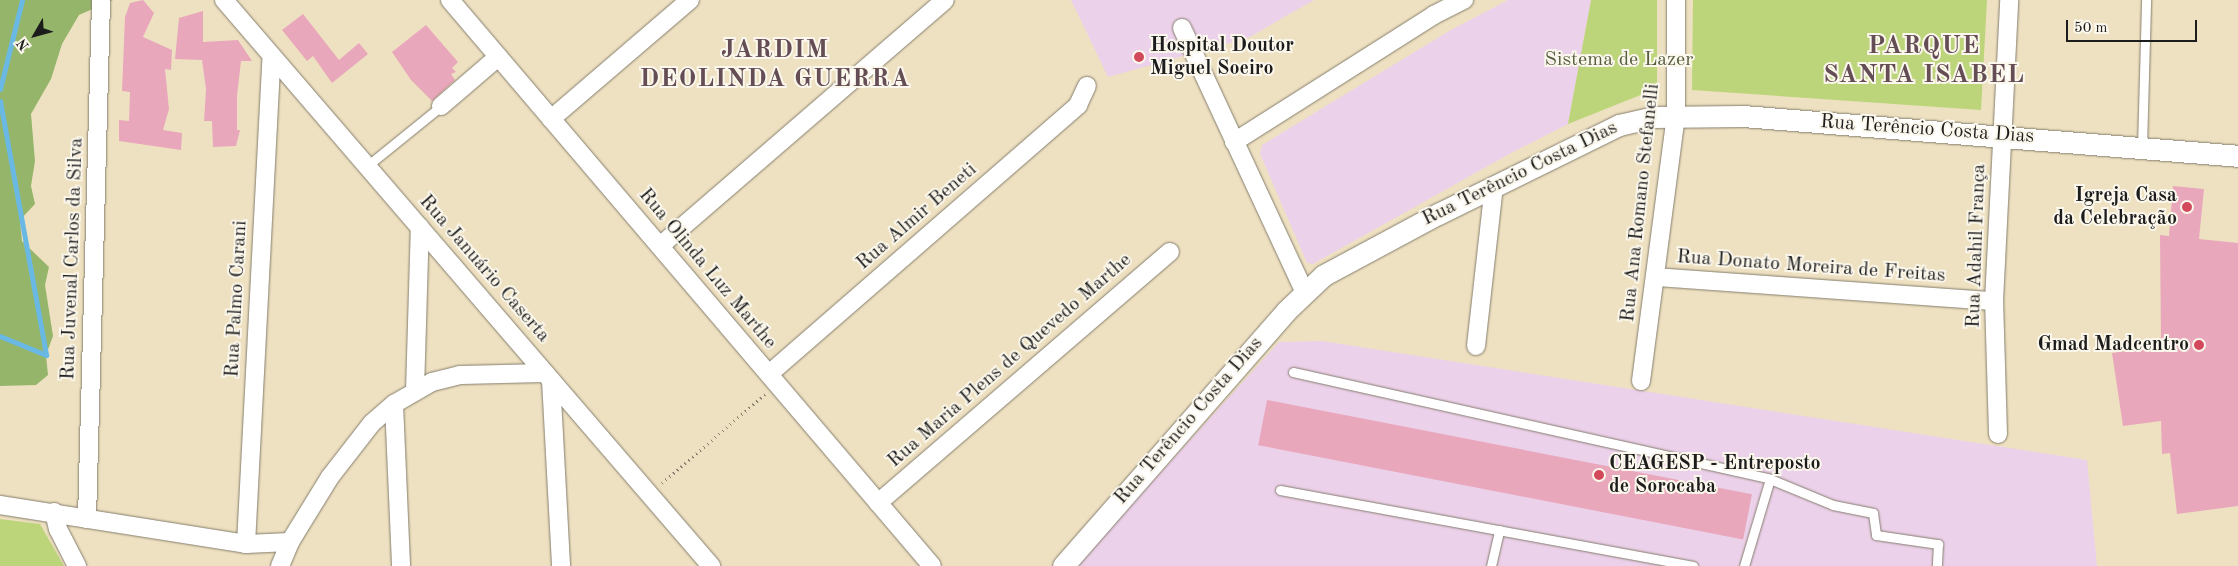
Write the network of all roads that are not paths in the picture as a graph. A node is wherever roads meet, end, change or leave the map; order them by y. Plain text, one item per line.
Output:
1 (101, 0) edge
2 (224, 0) edge
3 (450, 0) edge
4 (690, 0) edge
5 (946, 0) edge
6 (1464, 0) edge
7 (1676, 0) edge
8 (2009, 0) edge
9 (2146, 0) edge
10 (1182, 28) dead end
11 (272, 56) junction
12 (498, 57) junction
13 (1087, 86) dead end
14 (441, 106) joint
15 (1676, 116) junction
16 (551, 119) junction
17 (2002, 136) junction
18 (1234, 142) junction
19 (2142, 147) junction
20 (2238, 156) edge
21 (367, 166) junction
22 (1494, 186) junction
23 (420, 228) junction
24 (660, 246) junction
25 (1170, 252) dead end
26 (1656, 277) junction
27 (1304, 291) junction
28 (1994, 301) junction
29 (1476, 346) dead end
30 (1292, 372) dead end
31 (548, 377) junction
32 (773, 380) junction
33 (1641, 381) dead end
34 (415, 390) junction
35 (394, 404) junction
36 (1998, 434) dead end
37 (1770, 479) junction
38 (1280, 490) dead end
39 (878, 503) junction
40 (0, 505) edge
41 (54, 512) junction
42 (87, 519) junction
43 (1499, 530) junction
44 (290, 542) junction
45 (246, 544) junction
46 (76, 566) edge
47 (280, 566) edge
48 (401, 566) edge
49 (561, 566) edge
50 (711, 566) edge
51 (932, 566) edge
52 (1063, 566) edge
53 (1491, 566) edge
54 (1694, 566) edge
55 (1744, 566) edge
56 (1937, 566) edge

1 - 42 street, Rua Juvenal Carlos da Silva
2 - 11 street, Rua Januário Caserta
3 - 12 street, Rua Olinda Luz Marthe
4 - 16 street
5 - 24 street
6 - 18 street
7 - 15 street, Rua Ana Romano Stefanelli
8 - 17 street, Rua Adahil França
9 - 19 lane
10 - 18 street
11 - 21 street, Rua Januário Caserta
11 - 45 street, Rua Palmo Carani
12 - 14 street
12 - 16 street, Rua Olinda Luz Marthe
13 - 32 street, Rua Almir Beneti
14 - 21 lane
15 - 17 street, Rua Terêncio Costa Dias
15 - 22 street, Rua Terêncio Costa Dias
15 - 26 street, Rua Ana Romano Stefanelli
16 - 24 street, Rua Olinda Luz Marthe
17 - 19 street, Rua Terêncio Costa Dias
17 - 28 street, Rua Adahil França
18 - 27 street
19 - 20 street, Rua Terêncio Costa Dias
21 - 23 street, Rua Januário Caserta
22 - 27 street, Rua Terêncio Costa Dias
22 - 29 street
23 - 31 street, Rua Januário Caserta
23 - 34 street
24 - 32 street, Rua Olinda Luz Marthe
25 - 39 street, Rua Maria Plens de Quevedo Marthe
26 - 28 street, Rua Donato Moreira de Freitas
26 - 33 street, Rua Ana Romano Stefanelli
27 - 52 street, Rua Terêncio Costa Dias
28 - 36 street, Rua Adahil França
30 - 37 lane
31 - 34 street
31 - 49 street
31 - 50 street, Rua Januário Caserta
32 - 39 street, Rua Olinda Luz Marthe
34 - 35 street
35 - 44 street
35 - 48 street
37 - 55 lane
37 - 56 lane
38 - 43 lane
39 - 51 street, Rua Olinda Luz Marthe
40 - 41 street
41 - 42 street
41 - 46 street
42 - 45 street
43 - 53 lane
43 - 54 lane
44 - 45 street
44 - 47 street

